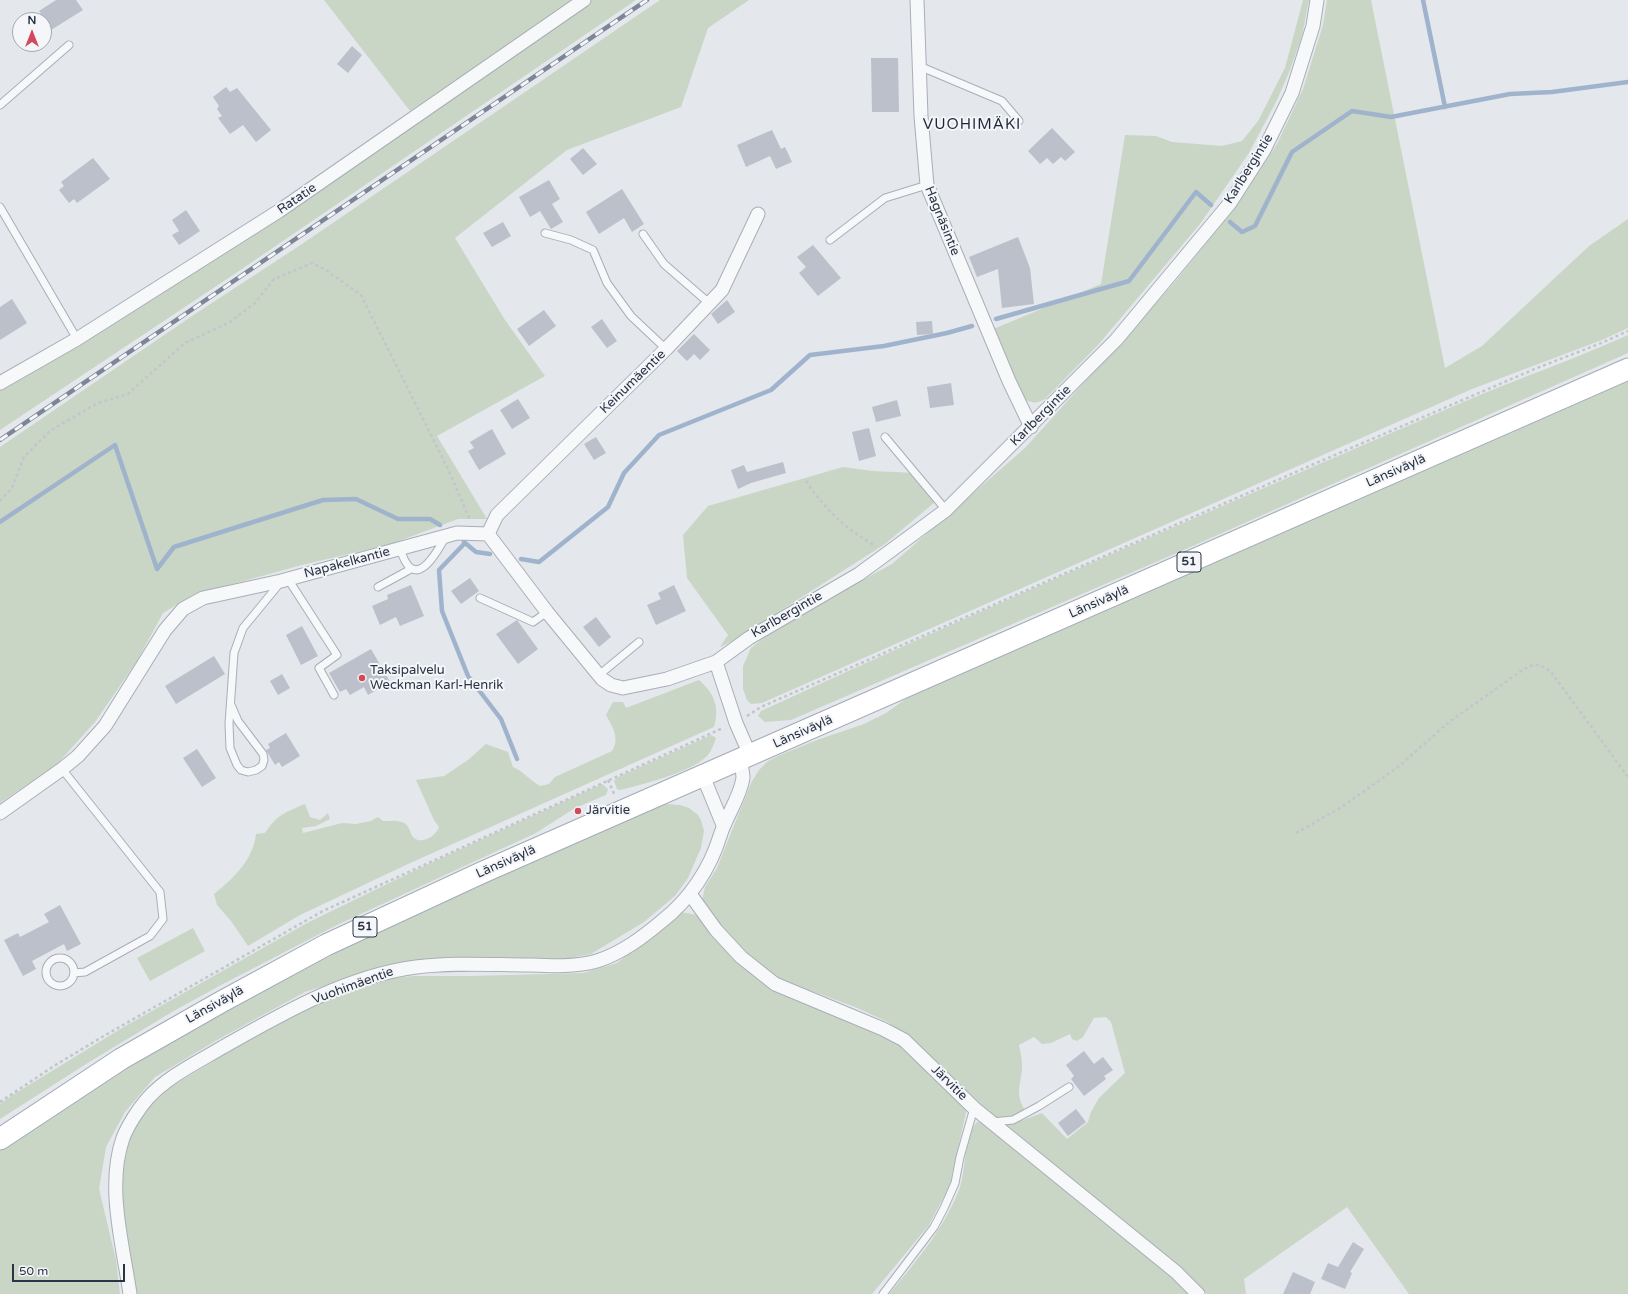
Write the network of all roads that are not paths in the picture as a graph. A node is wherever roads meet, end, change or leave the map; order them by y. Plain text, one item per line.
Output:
1 (584, 0) edge
2 (917, 0) edge
3 (1317, 0) edge
4 (69, 44) dead end
5 (919, 66) junction
6 (0, 105) edge
7 (1019, 121) dead end
8 (926, 185) junction
9 (0, 207) edge
10 (758, 214) dead end
11 (545, 233) dead end
12 (643, 234) dead end
13 (830, 240) dead end
14 (709, 304) junction
15 (77, 339) junction
16 (666, 350) junction
17 (1628, 369) edge
18 (0, 383) edge
19 (1031, 427) junction
20 (885, 437) dead end
21 (946, 510) junction
22 (482, 533) junction
23 (446, 536) junction
24 (400, 548) junction
25 (411, 569) junction
26 (285, 580) junction
27 (378, 587) dead end
28 (480, 598) dead end
29 (547, 612) junction
30 (639, 642) dead end
31 (716, 662) junction
32 (599, 675) junction
33 (334, 696) dead end
34 (231, 705) junction
35 (745, 757) junction
36 (62, 769) junction
37 (703, 776) junction
38 (0, 813) edge
39 (724, 825) junction
40 (690, 894) junction
41 (74, 972) junction
42 (1069, 1087) dead end
43 (974, 1108) junction
44 (991, 1122) junction
45 (0, 1139) edge
46 (130, 1294) edge
47 (883, 1294) edge
48 (1198, 1294) edge

1 - 15 street, Ratatie
2 - 5 street, Hagnäsintie
3 - 19 street, Karlbergintie
4 - 6 lane
5 - 7 lane
5 - 8 street, Hagnäsintie
8 - 13 lane
8 - 19 street, Hagnäsintie
9 - 15 lane
10 - 14 street, Keinumäentie
11 - 16 lane
12 - 14 lane
14 - 16 street, Keinumäentie
15 - 18 street, Ratatie
16 - 22 street, Keinumäentie
17 - 35 main road, Länsiväylä / 51
19 - 21 street, Karlbergintie
20 - 21 lane
21 - 31 street, Karlbergintie
22 - 23 street, Napakelkantie
22 - 29 street
23 - 24 street, Napakelkantie
23 - 25 lane
24 - 25 lane
24 - 26 street, Napakelkantie
25 - 27 lane
26 - 33 lane
26 - 34 lane
26 - 36 street, Napakelkantie
28 - 29 lane
29 - 32 street
30 - 32 lane
31 - 32 street
31 - 35 street
34 - 34 lane
35 - 37 main road, Länsiväylä / 51
35 - 39 street, Vuohimäentie
36 - 38 street, Napakelkantie
36 - 41 lane
37 - 39 street
37 - 45 main road, Länsiväylä / 51
39 - 40 street, Vuohimäentie
40 - 43 street, Järvitie
40 - 46 street, Vuohimäentie
41 - 41 lane
42 - 44 lane
43 - 44 street, Järvitie
43 - 47 lane
44 - 48 street, Järvitie

